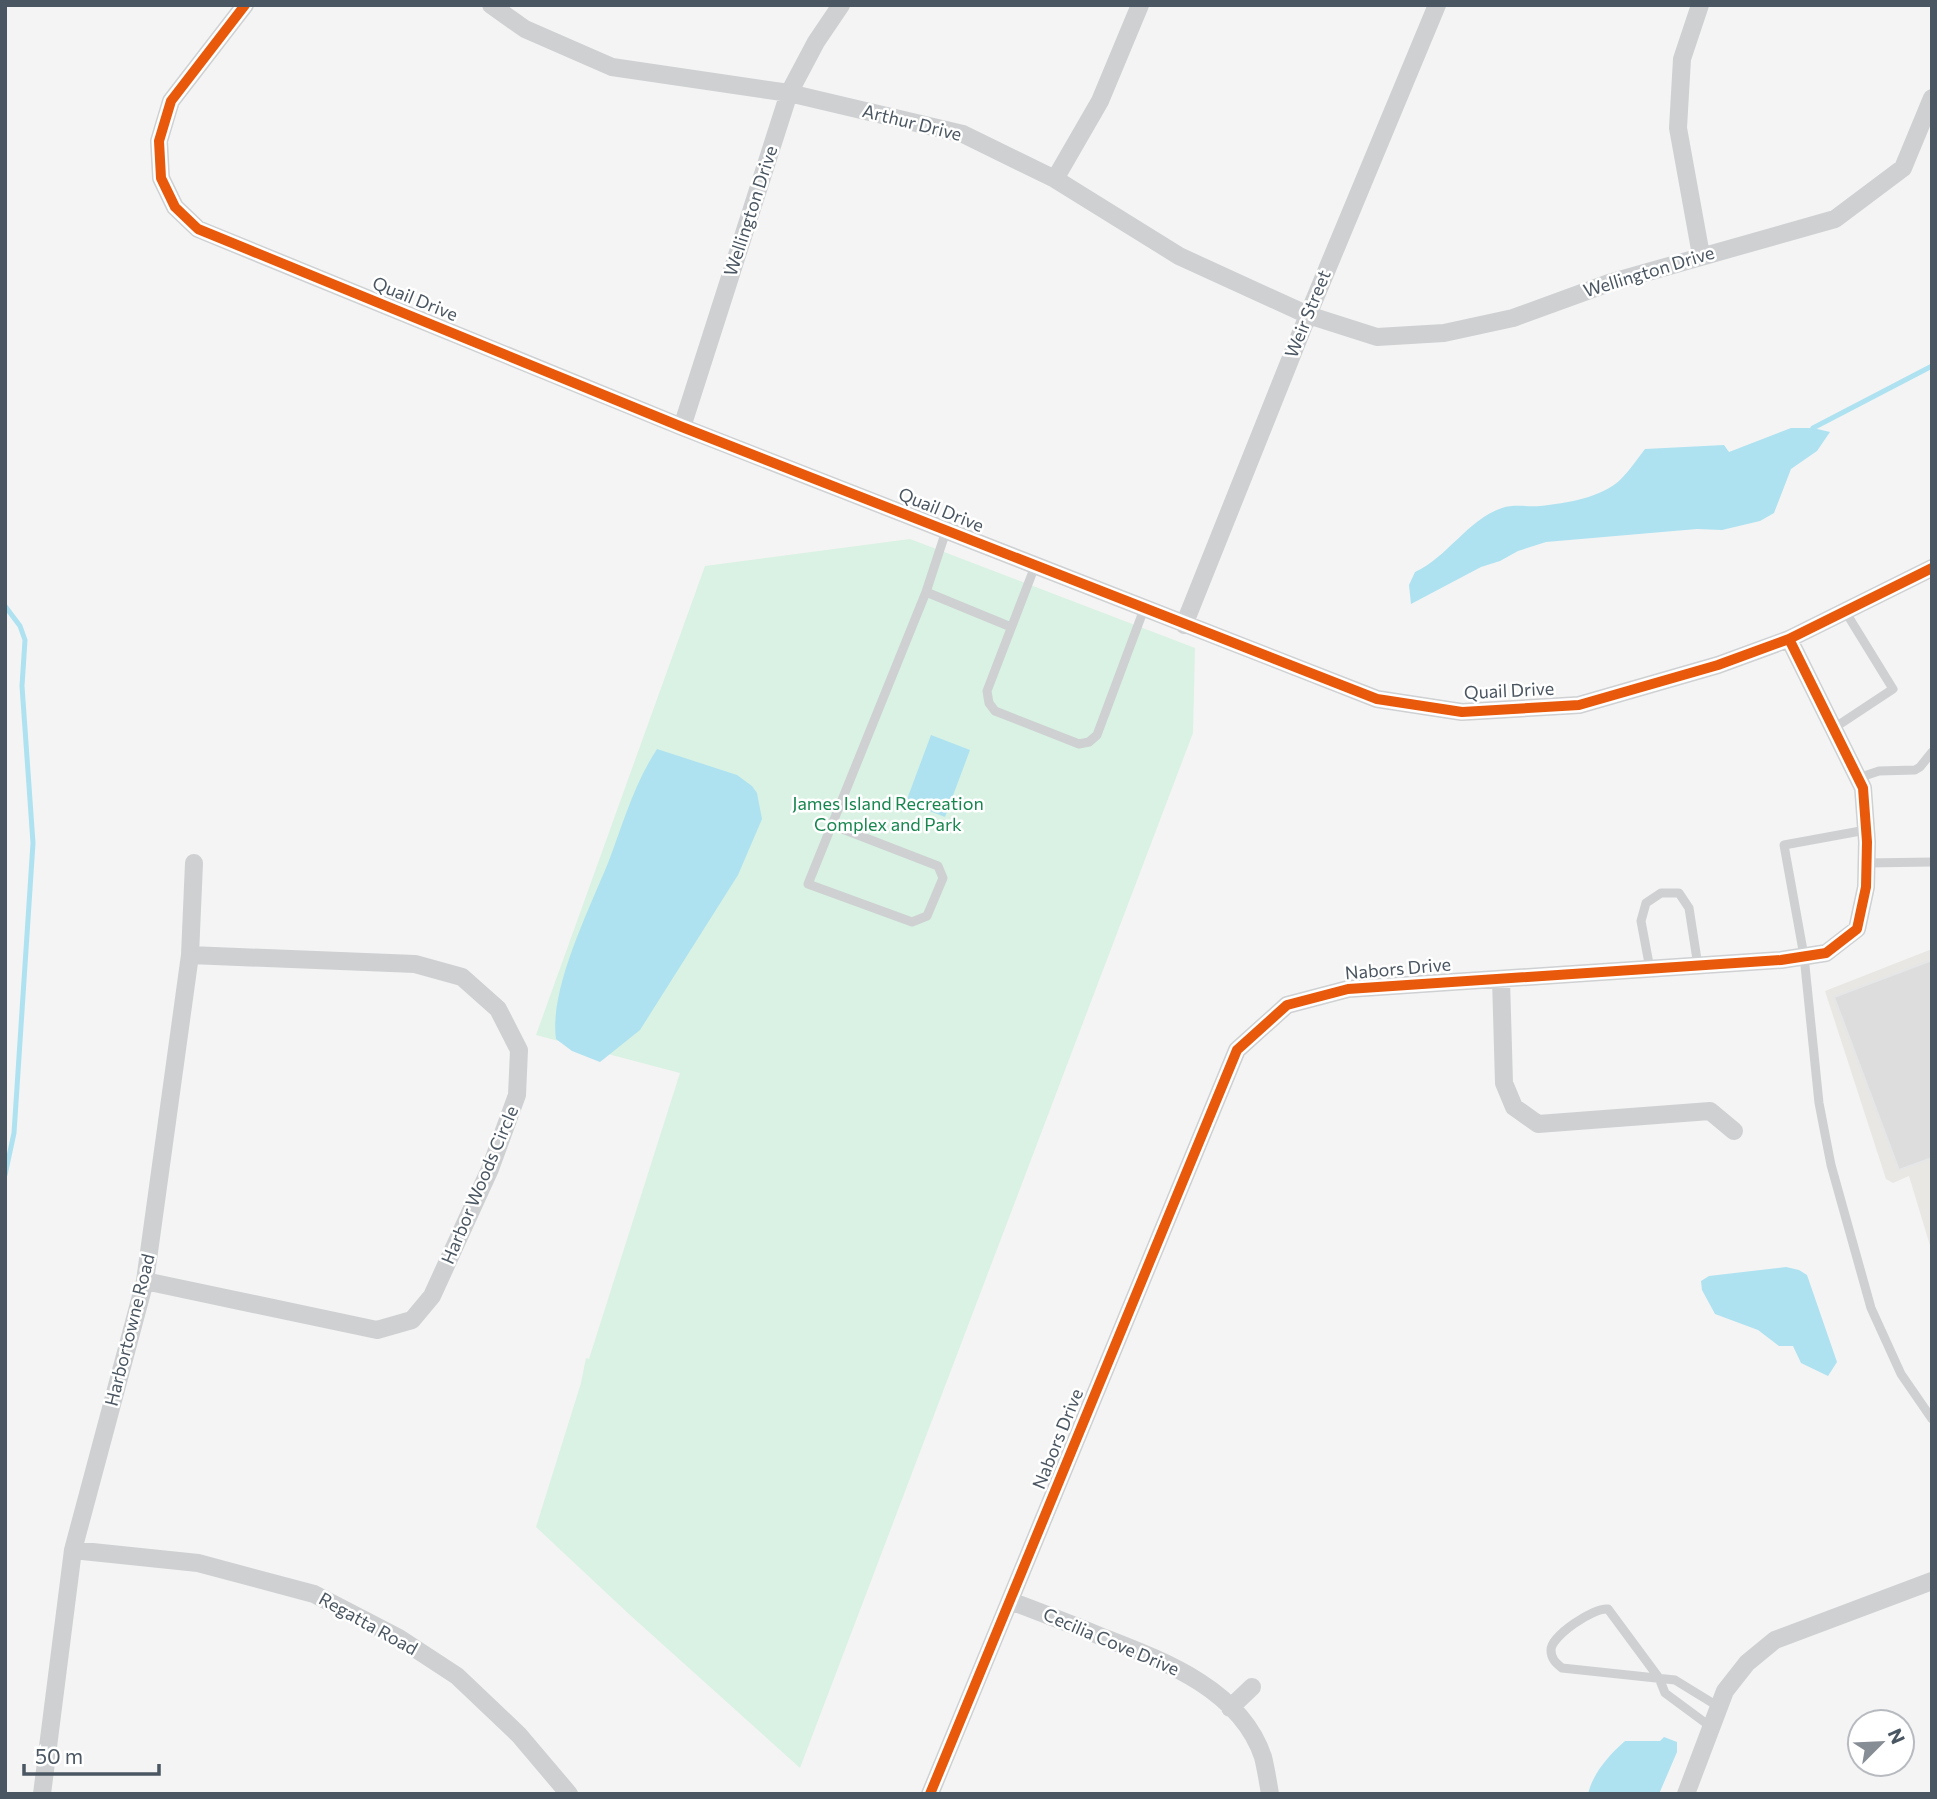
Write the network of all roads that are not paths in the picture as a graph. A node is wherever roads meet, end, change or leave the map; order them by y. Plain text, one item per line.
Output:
1 (245, 5) edge
2 (491, 5) edge
3 (841, 5) edge
4 (1140, 5) edge
5 (1437, 5) edge
6 (1700, 5) edge
7 (789, 93) junction
8 (1932, 97) edge
9 (1055, 179) junction
10 (1701, 256) junction
11 (1308, 314) junction
12 (682, 427) junction
13 (946, 531) junction
14 (1035, 566) junction
15 (1932, 568) edge
16 (926, 592) junction
17 (1144, 609) junction
18 (1845, 611) junction
19 (1184, 625) junction
20 (1011, 627) junction
21 (1789, 639) junction
22 (1834, 728) junction
23 (1932, 752) edge
24 (1858, 778) junction
25 (832, 825) junction
26 (1866, 830) junction
27 (1932, 862) edge
28 (194, 863) dead end
29 (1866, 863) junction
30 (190, 955) junction
31 (1804, 956) junction
32 (1698, 966) junction
33 (1650, 969) junction
34 (1501, 979) junction
35 (1734, 1131) dead end
36 (145, 1281) junction
37 (1932, 1419) edge
38 (73, 1549) junction
39 (1932, 1581) edge
40 (1010, 1601) junction
41 (1658, 1678) junction
42 (1252, 1687) dead end
43 (1230, 1707) junction
44 (1719, 1707) junction
45 (1711, 1727) junction
46 (42, 1794) edge
47 (569, 1794) edge
48 (930, 1794) edge
49 (1270, 1794) edge
50 (1686, 1794) edge

1 - 12 street, Quail Drive
2 - 7 street, Arthur Drive
3 - 7 street, Wellington Drive
4 - 9 street
5 - 11 street, Weir Street
6 - 10 street
7 - 9 street, Arthur Drive
7 - 12 street, Wellington Drive
8 - 10 street, Wellington Drive
9 - 11 street, Arthur Drive
10 - 11 street, Wellington Drive
11 - 19 street, Weir Street
12 - 13 street, Quail Drive
13 - 14 street, Quail Drive
13 - 16 lane
14 - 17 street, Quail Drive
14 - 20 lane
15 - 18 street, Quail Drive
16 - 20 lane
16 - 25 lane
17 - 19 street, Quail Drive
17 - 20 lane
18 - 21 street, Quail Drive
18 - 22 lane
19 - 21 street, Quail Drive
21 - 22 street, Nabors Drive
22 - 24 street, Nabors Drive
23 - 24 lane
24 - 26 street, Nabors Drive
25 - 25 lane
26 - 29 street, Nabors Drive
26 - 31 lane
27 - 29 lane
28 - 30 street, Harbortowne Road
29 - 31 street, Nabors Drive
30 - 36 street, Harbortowne Road
30 - 36 street, Harbor Woods Circle
31 - 32 street, Nabors Drive
31 - 37 lane
32 - 33 street, Nabors Drive
32 - 33 lane
33 - 34 street, Nabors Drive
34 - 35 street
34 - 40 street, Nabors Drive
36 - 38 street, Harbortowne Road
38 - 46 street, Harbortowne Road
38 - 47 street, Regatta Road
39 - 44 street
40 - 43 street, Cecilia Cove Drive
40 - 48 street, Nabors Drive
41 - 41 lane
41 - 44 lane
41 - 45 lane
42 - 43 street
43 - 49 street, Cecilia Cove Drive
44 - 45 street
45 - 50 street

